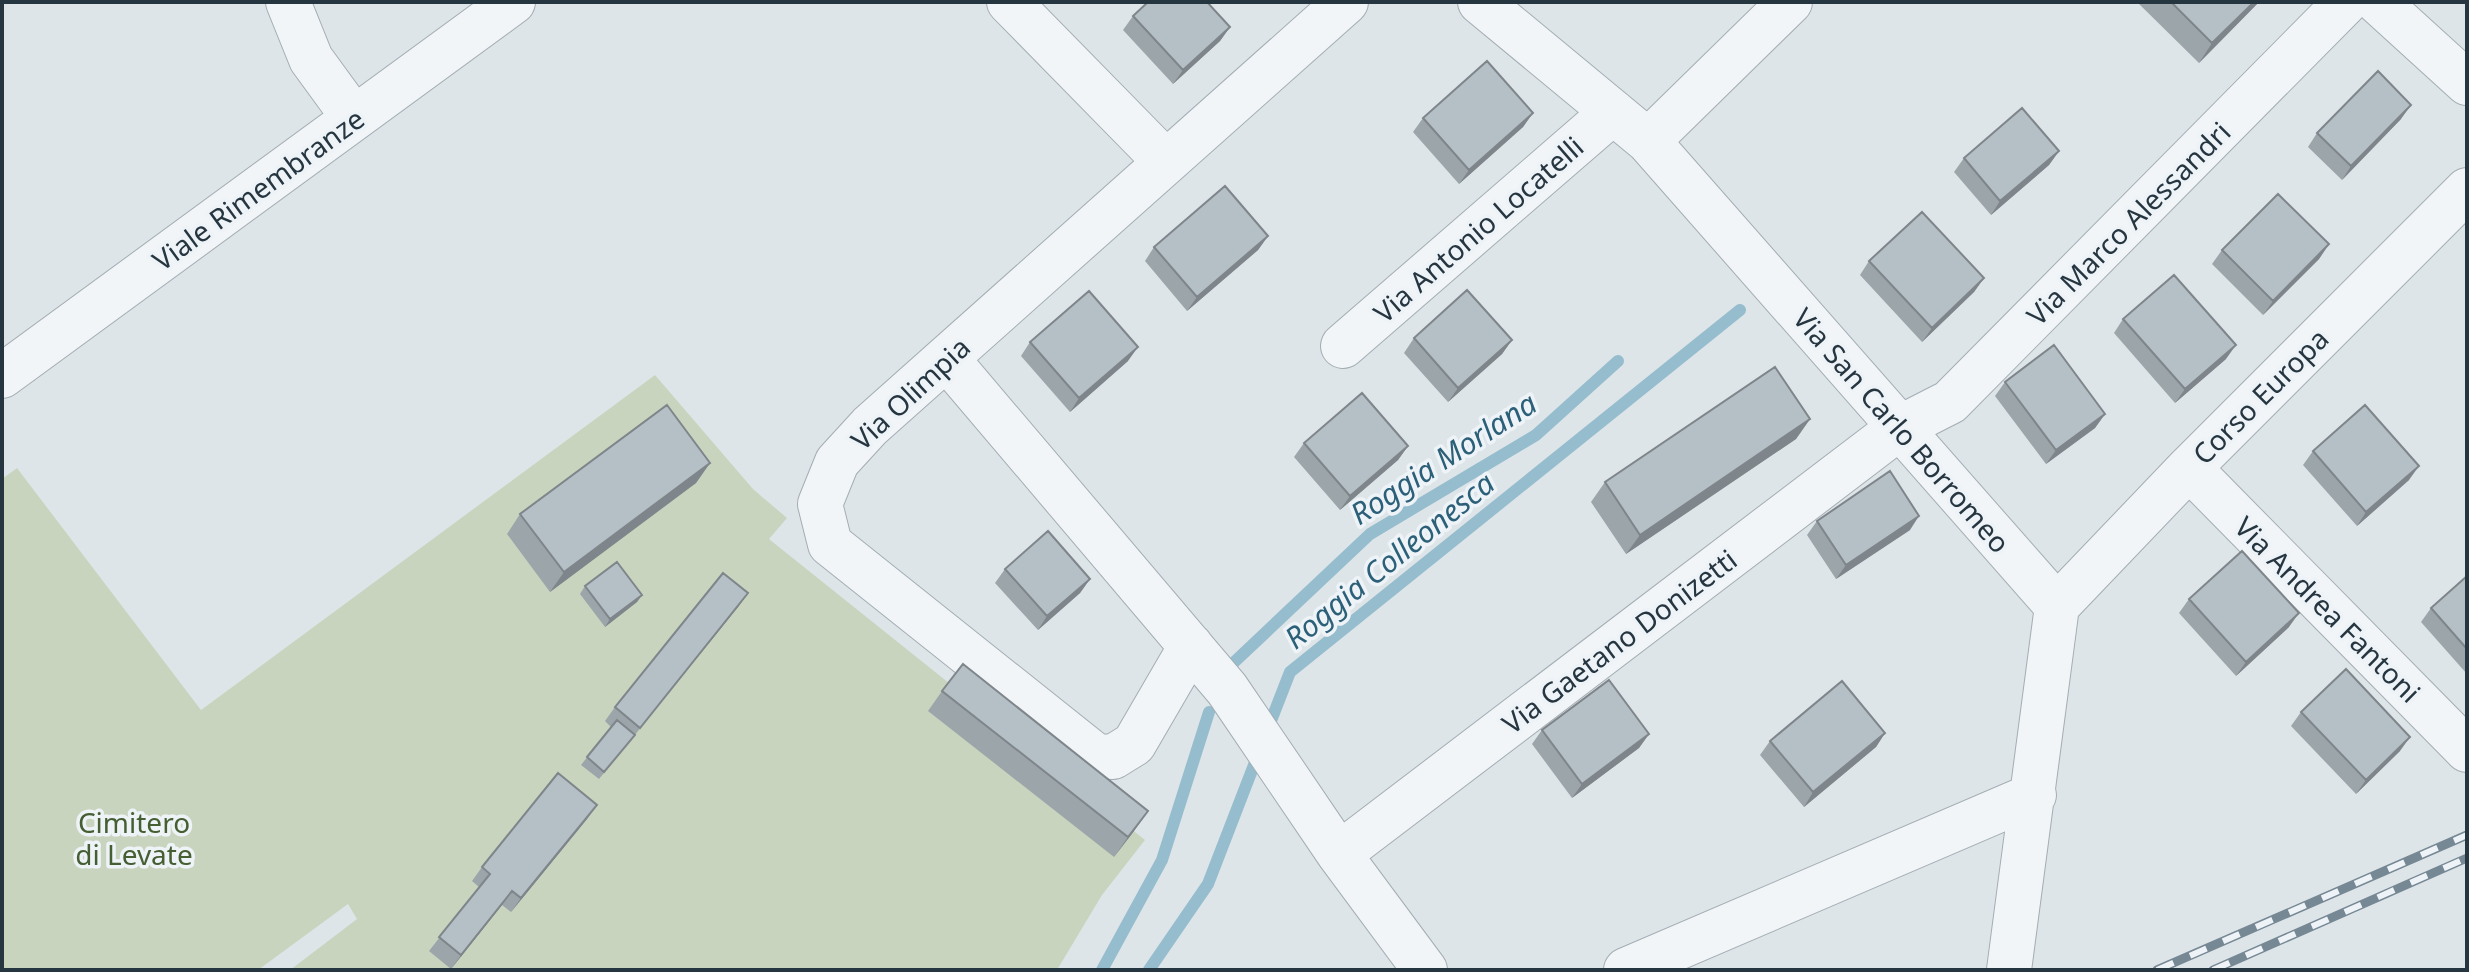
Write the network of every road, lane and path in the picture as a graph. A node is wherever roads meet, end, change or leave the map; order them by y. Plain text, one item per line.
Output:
1 (288, 2) edge
2 (513, 2) edge
3 (1009, 2) edge
4 (1346, 2) edge
5 (1790, 2) edge
6 (2346, 2) edge
7 (2378, 2) edge
8 (1498, 8) edge
9 (2467, 83) edge
10 (1613, 112) junction
11 (354, 118) junction
12 (1648, 141) junction
13 (1165, 161) junction
14 (2467, 190) edge
15 (1343, 346) dead end
16 (947, 359) junction
17 (2, 376) edge
18 (1899, 428) junction
19 (2189, 468) junction
20 (2057, 606) junction
21 (1191, 646) junction
22 (2467, 750) edge
23 (2034, 795) junction
24 (1339, 854) junction
25 (1425, 970) edge
26 (1626, 970) edge
27 (2009, 970) edge

1 - 11 street
2 - 11 street, Viale Rimembranze
3 - 13 street
4 - 13 street, Via Olimpia
5 - 12 street
6 - 18 street, Via Marco Alessandri
7 - 9 street
8 - 10 street, Via San Carlo Borromeo
10 - 12 street, Via San Carlo Borromeo
10 - 15 street, Via Antonio Locatelli
11 - 17 street, Viale Rimembranze
12 - 18 street, Via San Carlo Borromeo
13 - 16 street, Via Olimpia
14 - 19 street, Corso Europa
16 - 21 street
16 - 21 street, Via Olimpia
18 - 20 street, Via San Carlo Borromeo
18 - 24 street, Via Gaetano Donizetti
19 - 20 street, Corso Europa
19 - 22 street, Via Andrea Fantoni
20 - 23 street
21 - 24 street
23 - 26 street
23 - 27 street
24 - 25 street

